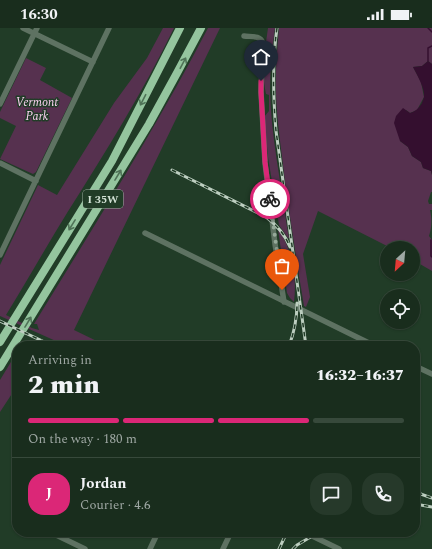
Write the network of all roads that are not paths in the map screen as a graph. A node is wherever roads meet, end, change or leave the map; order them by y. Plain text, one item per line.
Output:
1 (23, 28) edge
2 (109, 28) edge
3 (180, 28) edge
4 (201, 28) edge
5 (35, 31) edge
6 (244, 36) dead end
7 (93, 62) junction
8 (0, 104) edge
9 (0, 163) edge
10 (36, 181) junction
11 (145, 233) dead end
12 (0, 255) edge
13 (284, 302) junction
14 (16, 341) edge
15 (365, 341) edge
16 (0, 342) edge
17 (12, 347) edge
18 (0, 367) edge
19 (420, 368) edge
20 (432, 374) edge
21 (60, 537) edge
22 (156, 537) edge
23 (229, 537) edge
24 (314, 537) edge
25 (85, 549) edge
26 (150, 549) edge
27 (223, 549) edge
28 (339, 549) edge

1 - 5 street
2 - 7 street
3 -> 16 highway, I 35W
14 -> 4 highway, I 35W
5 - 7 street
5 - 8 street
6 - 13 street
7 - 10 street
9 - 10 street
10 - 12 street
11 - 13 street
13 - 15 street
18 -> 17 highway, I 35W
19 - 20 street
21 - 25 street
22 - 26 street
23 - 27 street
24 - 28 street

